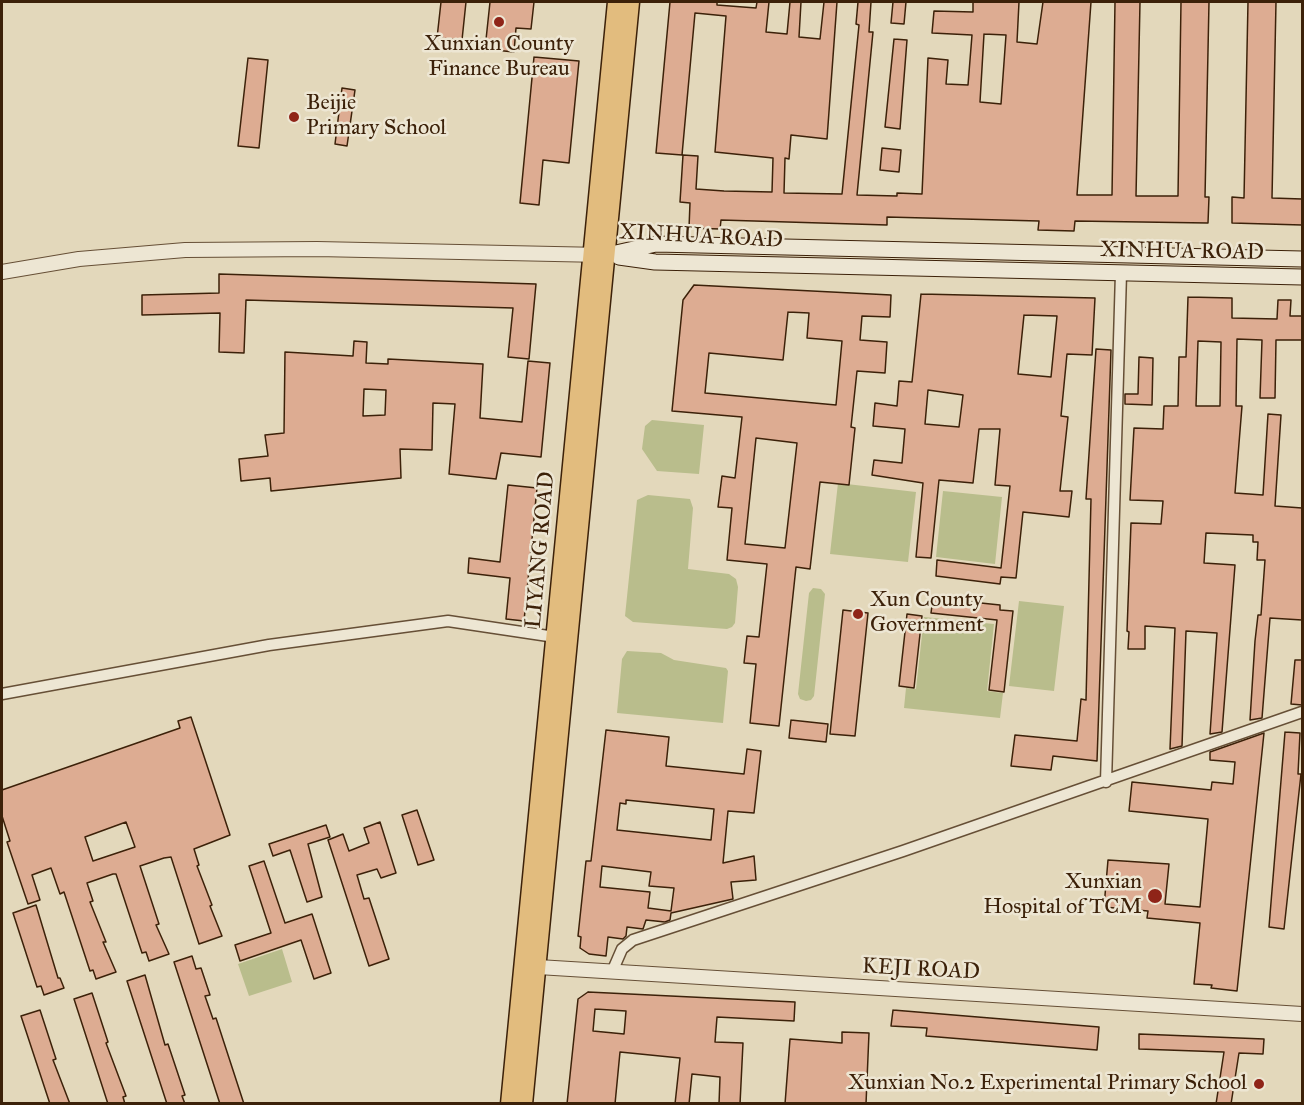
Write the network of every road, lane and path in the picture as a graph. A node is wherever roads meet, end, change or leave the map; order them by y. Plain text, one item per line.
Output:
1 (616, 2) edge
2 (631, 2) edge
3 (599, 255) junction
4 (1302, 260) edge
5 (2, 272) edge
6 (1120, 273) junction
7 (1302, 277) edge
8 (555, 637) junction
9 (2, 694) edge
10 (1302, 712) edge
11 (1106, 782) junction
12 (538, 968) junction
13 (612, 972) junction
14 (1302, 1014) edge
15 (509, 1104) edge
16 (525, 1104) edge

1 - 3 main road, LIYANG ROAD
2 - 3 main road, LIYANG ROAD
3 - 4 main road, XINHUA ROAD
3 - 5 street
3 - 6 main road, XINHUA ROAD
3 - 8 main road, LIYANG ROAD
3 - 12 main road, LIYANG ROAD
6 - 7 main road, XINHUA ROAD
6 - 11 street
8 - 9 street
8 - 15 main road, LIYANG ROAD
10 - 11 street
11 - 13 street
12 - 13 street, KEJI ROAD
12 - 16 main road, LIYANG ROAD
13 - 14 street, KEJI ROAD

